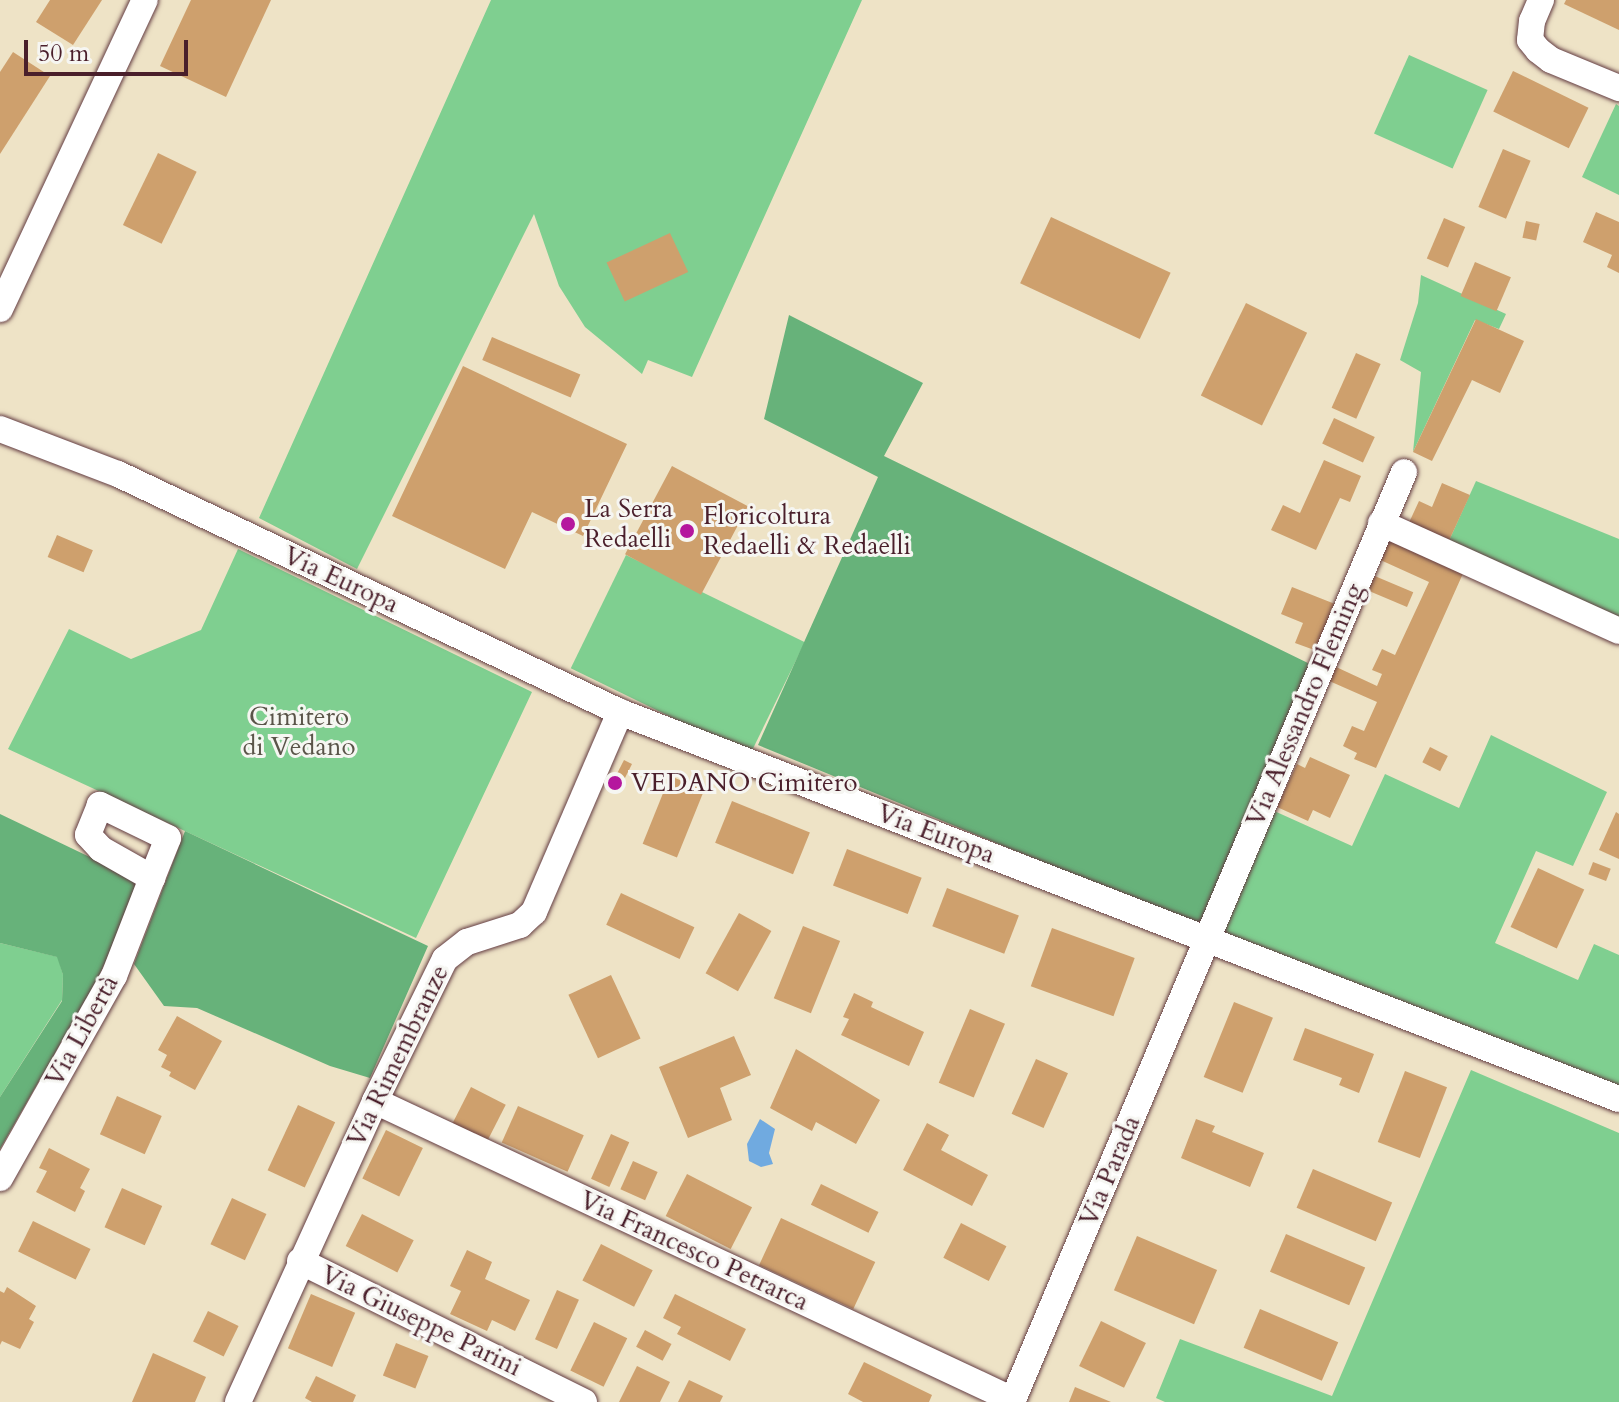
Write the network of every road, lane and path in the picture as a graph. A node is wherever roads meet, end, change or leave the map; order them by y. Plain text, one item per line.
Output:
1 (145, 0) edge
2 (1541, 0) edge
3 (1619, 88) edge
4 (0, 309) edge
5 (0, 429) edge
6 (1404, 472) dead end
7 (1381, 523) junction
8 (1619, 631) edge
9 (620, 712) junction
10 (152, 878) dead end
11 (1207, 939) junction
12 (1619, 1099) edge
13 (375, 1101) junction
14 (0, 1178) edge
15 (300, 1261) junction
16 (1013, 1401) edge
17 (238, 1402) edge
18 (584, 1402) edge

1 - 4 street
2 - 3 street
5 - 9 street, Via Europa
6 - 7 street, Via Alessandro Fleming
7 - 8 street
7 - 11 street, Via Alessandro Fleming
9 - 11 street, Via Europa
9 - 13 street, Via Rimembranze
10 - 14 street, Via Libertà
11 - 12 street, Via Europa
11 - 16 street, Via Parada
13 - 15 street, Via Rimembranze
13 - 16 street, Via Francesco Petrarca
15 - 17 street, Via Rimembranze
15 - 18 street, Via Giuseppe Parini

